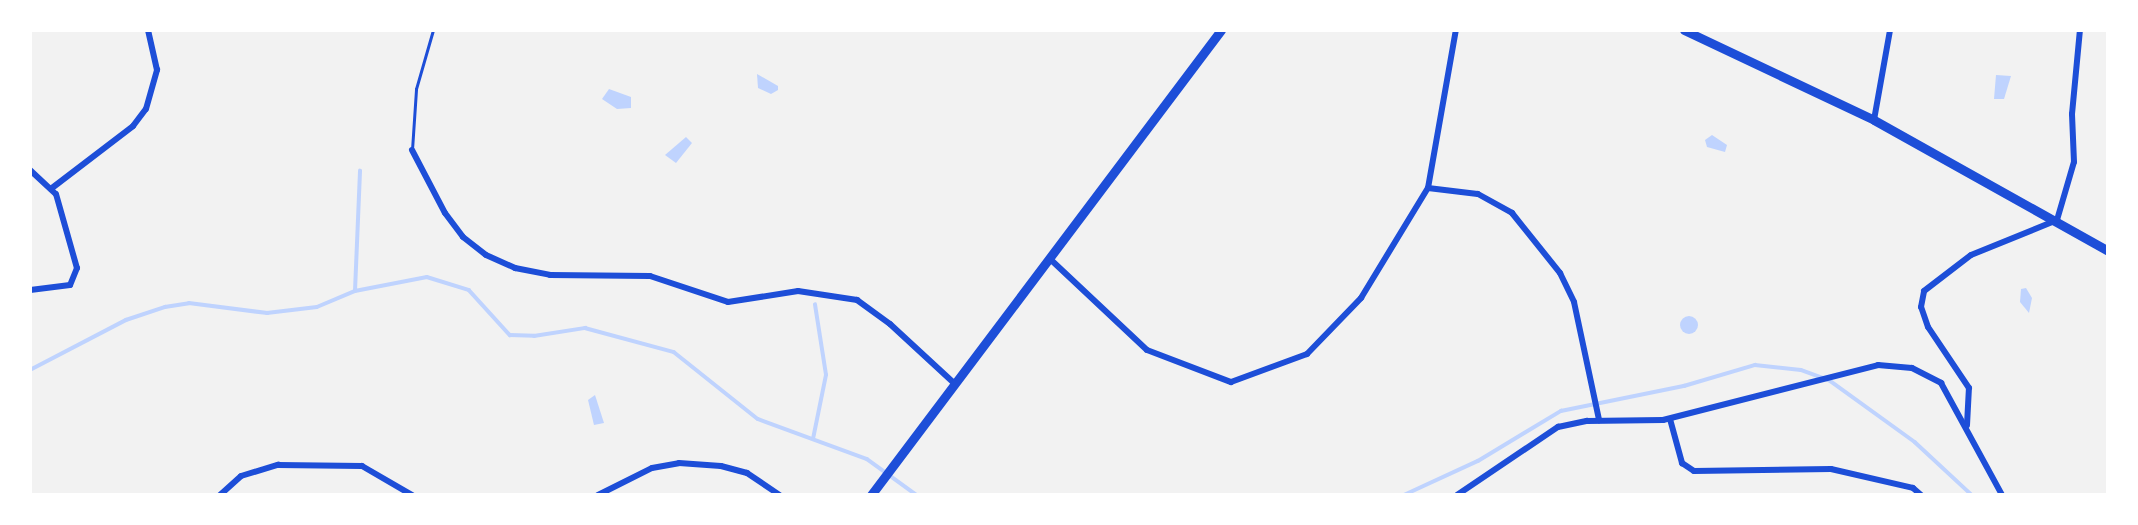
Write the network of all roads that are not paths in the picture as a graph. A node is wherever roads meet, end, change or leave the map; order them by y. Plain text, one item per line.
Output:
1 (148, 30) edge
2 (433, 30) edge
3 (1221, 30) edge
4 (1456, 30) edge
5 (1684, 30) edge
6 (1890, 30) edge
7 (2080, 30) edge
8 (1874, 120) junction
9 (412, 150) joint
10 (30, 170) edge
11 (52, 188) junction
12 (1428, 188) junction
13 (2057, 220) junction
14 (2108, 251) edge
15 (1047, 256) junction
16 (30, 290) edge
17 (954, 383) junction
18 (1598, 417) junction
19 (1670, 419) junction
20 (1967, 425) junction
21 (220, 495) edge
22 (412, 495) edge
23 (598, 495) edge
24 (780, 495) edge
25 (871, 495) edge
26 (1457, 495) edge
27 (1921, 495) edge
28 (2002, 495) edge

1 - 11 street
2 - 9 lane
3 - 15 main road
4 - 12 street
5 - 8 main road
6 - 8 street
7 - 13 street
8 - 13 main road
9 - 17 street
10 - 11 street
11 - 16 street
12 - 15 street
12 - 18 street
13 - 14 main road
13 - 20 street
15 - 17 main road
17 - 25 main road
18 - 19 street
18 - 26 street
19 - 20 street
19 - 27 street
20 - 28 street
21 - 22 street
23 - 24 street

